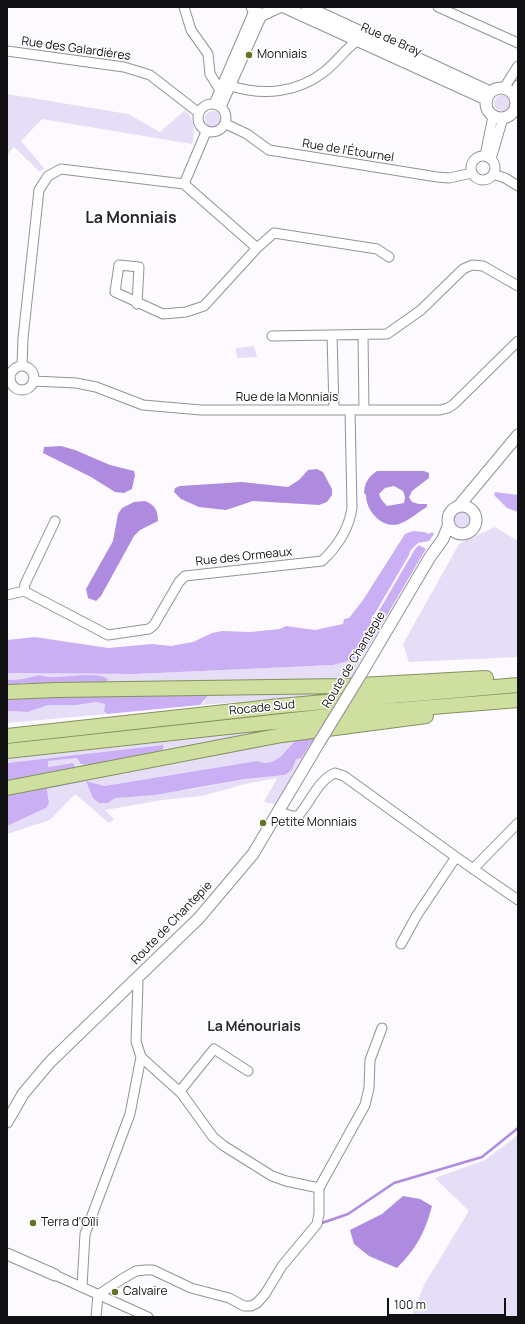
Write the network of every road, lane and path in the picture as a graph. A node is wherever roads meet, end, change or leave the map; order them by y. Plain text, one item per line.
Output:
1 (184, 7) edge
2 (279, 7) edge
3 (284, 7) edge
4 (307, 7) edge
5 (438, 7) edge
6 (448, 10) edge
7 (256, 11) edge
8 (358, 40) junction
9 (518, 43) edge
10 (7, 51) edge
11 (518, 66) edge
12 (231, 86) junction
13 (504, 88) junction
14 (516, 89) edge
15 (220, 90) junction
16 (488, 95) junction
17 (217, 105) junction
18 (199, 113) junction
19 (510, 113) edge
20 (226, 124) junction
21 (206, 132) junction
22 (488, 158) junction
23 (472, 173) junction
24 (493, 174) junction
25 (184, 184) junction
26 (518, 186) edge
27 (257, 248) junction
28 (389, 257) dead end
29 (518, 286) edge
30 (137, 304) dead end
31 (332, 335) junction
32 (363, 335) junction
33 (272, 336) dead end
34 (518, 341) edge
35 (22, 366) junction
36 (34, 381) junction
37 (10, 388) edge
38 (334, 410) junction
39 (350, 410) junction
40 (364, 410) junction
41 (518, 435) edge
42 (470, 493) junction
43 (458, 507) junction
44 (472, 511) junction
45 (55, 521) dead end
46 (449, 524) junction
47 (458, 533) junction
48 (443, 539) junction
49 (24, 591) junction
50 (7, 595) edge
51 (518, 679) edge
52 (518, 685) edge
53 (7, 692) edge
54 (514, 700) edge
55 (7, 728) edge
56 (37, 732) junction
57 (7, 736) edge
58 (7, 751) edge
59 (7, 788) edge
60 (279, 812) junction
61 (518, 823) edge
62 (456, 857) junction
63 (473, 869) junction
64 (518, 900) edge
65 (401, 944) dead end
66 (135, 979) junction
67 (382, 1028) dead end
68 (141, 1057) junction
69 (248, 1071) dead end
70 (180, 1091) junction
71 (7, 1122) edge
72 (319, 1188) junction
73 (7, 1254) edge
74 (55, 1275) joint
75 (82, 1287) junction
76 (98, 1295) junction
77 (96, 1317) edge
78 (148, 1317) edge

1 - 15 street
2 - 7 street
3 - 8 street, Rue de Bray
4 - 16 street, Rue de Bray
5 - 6 street
6 - 9 street
7 - 12 street
7 - 15 street
8 - 12 street
8 - 16 street, Rue de Bray
10 - 18 street, Rue des Galardières
11 - 13 street
12 - 17 street
13 - 14 street
13 - 16 street
14 - 19 street
15 - 17 street
16 - 19 street
17 - 18 street
17 - 20 street
18 - 21 street
19 - 22 street
20 - 21 street
20 - 23 street, Rue de l'Étournel
21 - 25 street
22 - 23 street
22 - 24 street
23 - 24 street
24 - 26 street
25 - 27 street
25 - 35 street
27 - 28 street
27 - 30 street
29 - 32 street
31 - 32 street
31 - 33 street
31 - 38 street
32 - 40 street
34 - 40 street, Rue de la Monniais
35 - 36 street
35 - 37 street
36 - 37 street
36 - 38 street, Rue de la Monniais
38 - 39 street, Rue de la Monniais
39 - 40 street, Rue de la Monniais
39 - 49 street, Rue des Ormeaux
41 - 42 street
42 - 43 street
42 - 44 street
43 - 44 street
43 - 46 street
44 - 47 street
45 - 49 street
46 - 47 street
46 - 48 street, Route de Chantepie
47 - 48 street
48 - 60 street, Route de Chantepie, bridge
49 - 50 street
51 - 53 highway
52 - 56 highway, Rocade Sud
54 - 58 highway, Rocade Sud
54 - 59 highway
55 - 56 highway
56 - 57 highway, Rocade Sud
60 - 62 street
60 - 66 street, Route de Chantepie
61 - 63 street
62 - 63 street
62 - 65 street
63 - 64 street
66 - 68 street
66 - 71 street, Route de Chantepie
67 - 72 street
68 - 70 street
68 - 75 street
69 - 70 street
70 - 72 street
72 - 76 street
73 - 74 street
74 - 75 street
75 - 76 street
76 - 77 street
76 - 78 street

